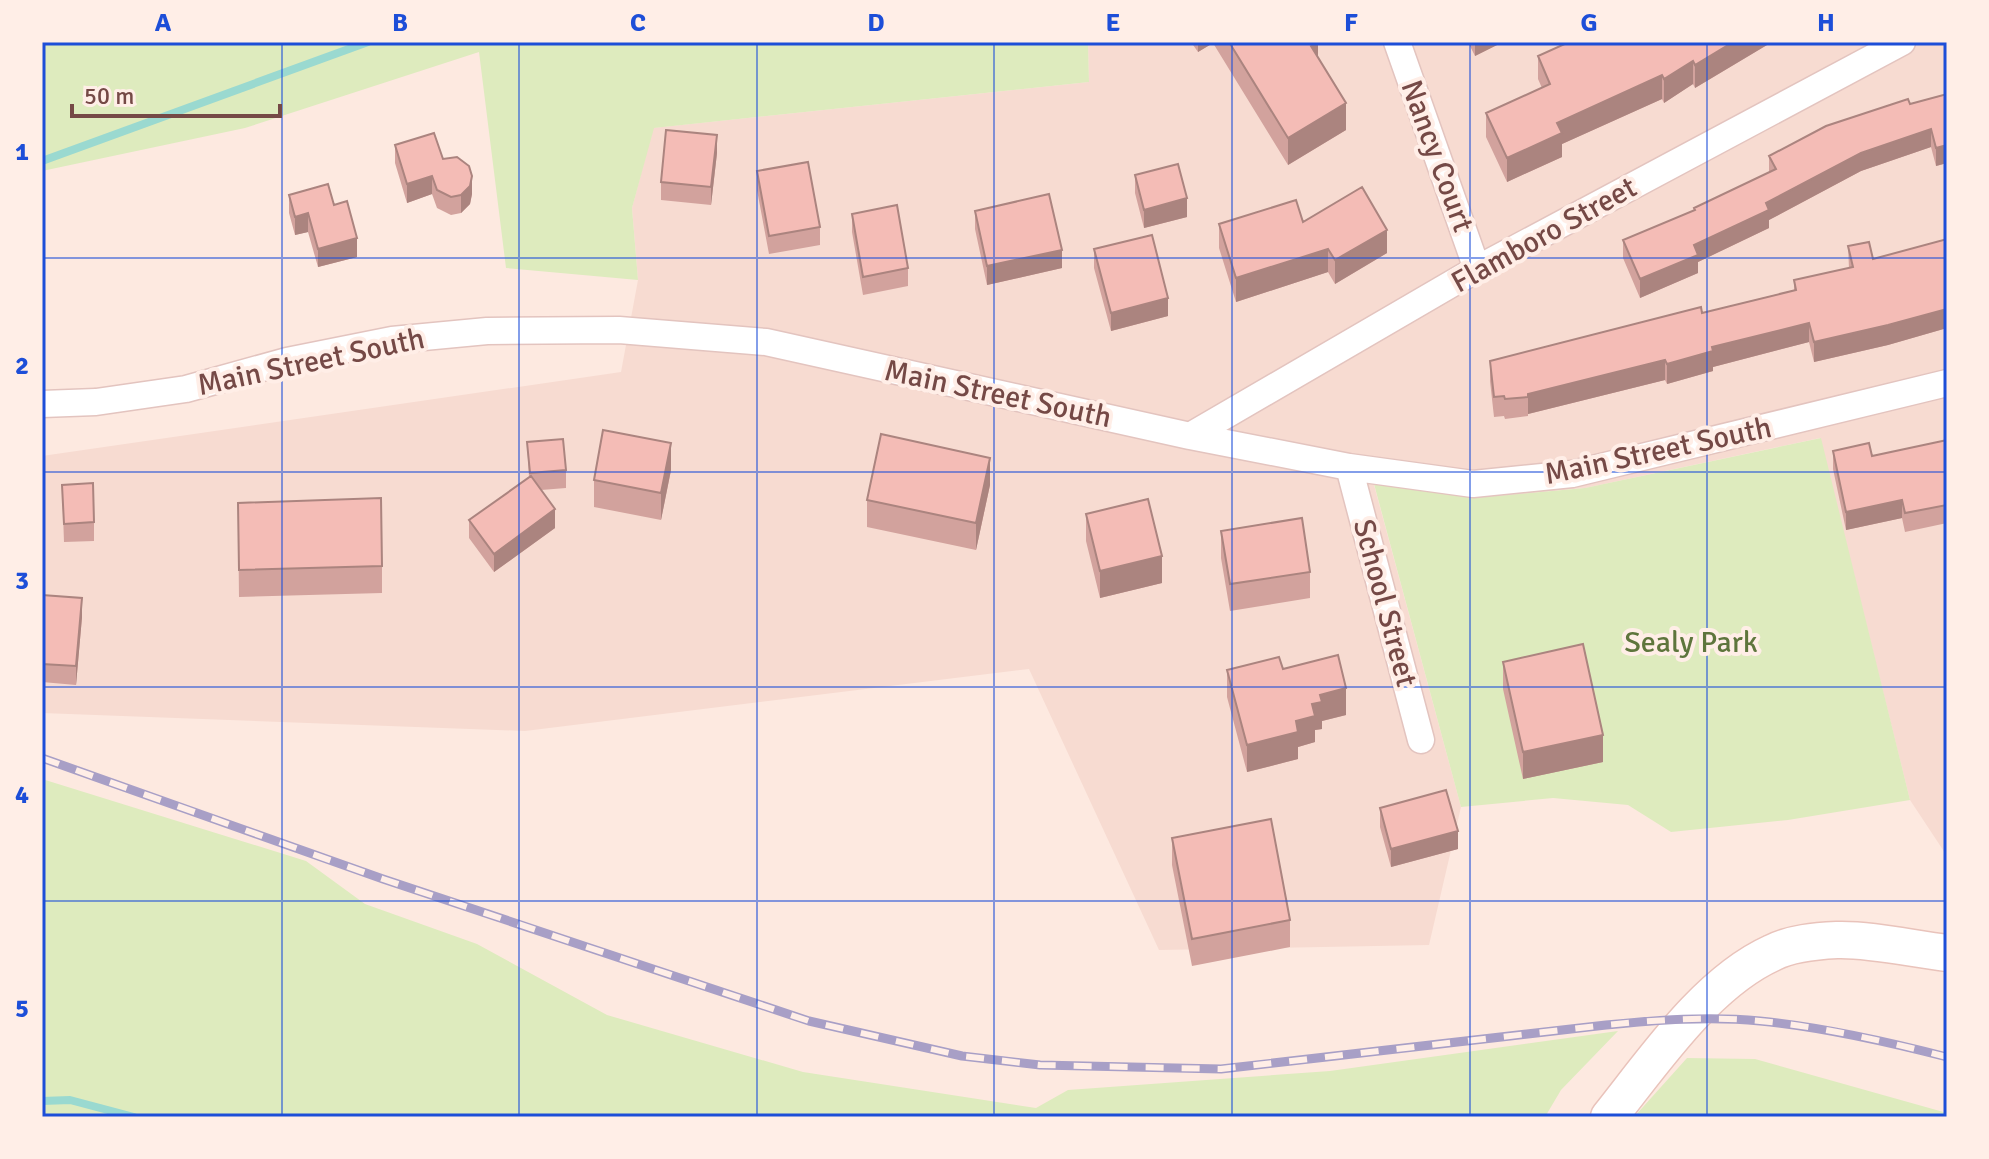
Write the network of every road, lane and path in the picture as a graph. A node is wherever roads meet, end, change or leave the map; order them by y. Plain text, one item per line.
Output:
1 (1397, 42) edge
2 (1902, 42) edge
3 (1477, 269) junction
4 (1947, 383) edge
5 (42, 404) edge
6 (1190, 436) junction
7 (1349, 467) junction
8 (1421, 740) dead end
9 (1947, 953) edge
10 (1609, 1117) edge

1 - 3 street, Nancy Court
2 - 3 street, Flamboro Street
3 - 6 street, Flamboro Street
4 - 7 street, Main Street South
5 - 6 street, Main Street South
6 - 7 street, Main Street South
7 - 8 street, School Street
9 - 10 main road

